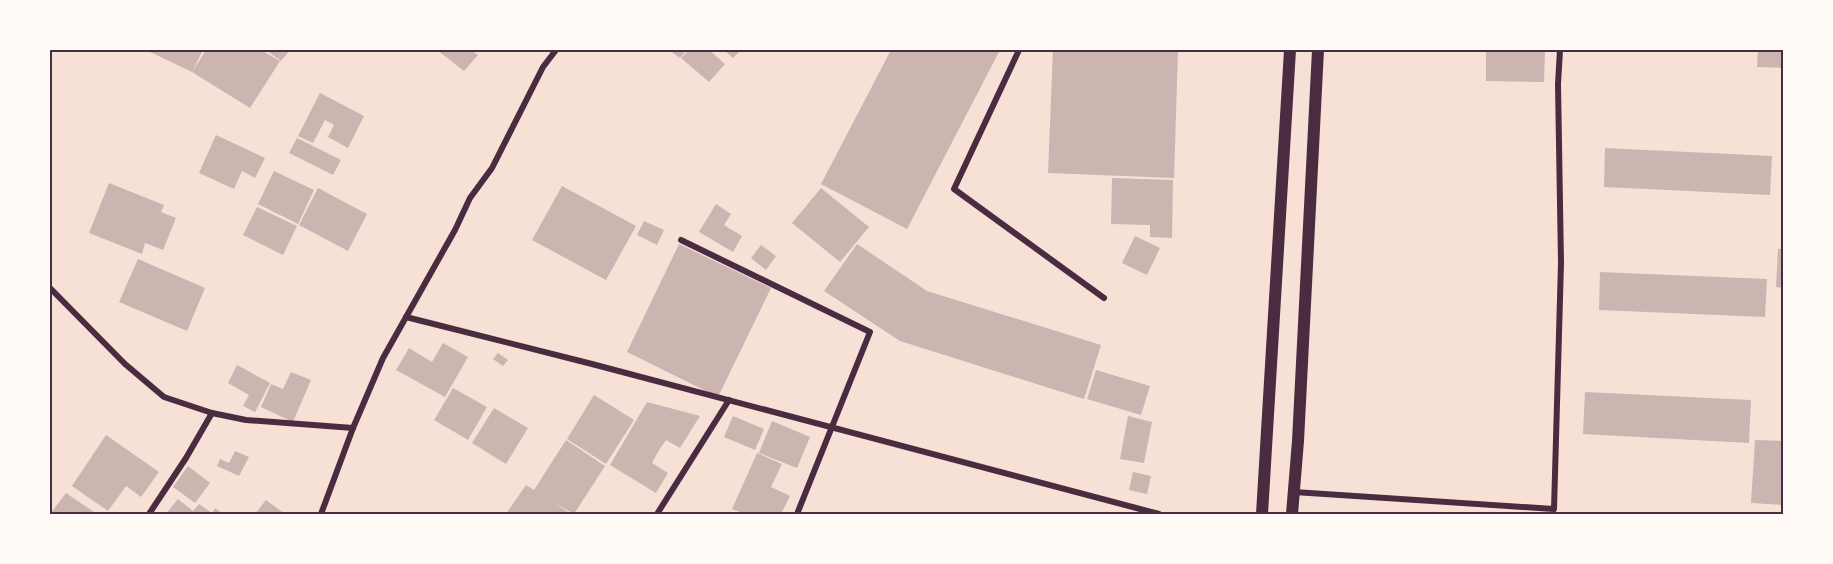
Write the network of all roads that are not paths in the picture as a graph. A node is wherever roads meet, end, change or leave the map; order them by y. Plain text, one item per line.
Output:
1 (556, 50) edge
2 (1019, 50) edge
3 (1290, 50) edge
4 (1318, 50) edge
5 (1560, 50) edge
6 (681, 240) dead end
7 (50, 288) edge
8 (1104, 298) dead end
9 (406, 316) junction
10 (729, 400) junction
11 (212, 413) junction
12 (832, 427) junction
13 (353, 428) junction
14 (1294, 492) junction
15 (149, 514) edge
16 (321, 514) edge
17 (657, 514) edge
18 (797, 514) edge
19 (1160, 514) edge
20 (1262, 514) edge
21 (1292, 514) edge

1 - 9 street
2 - 8 street
3 - 20 main road
4 - 14 main road
5 - 14 street
6 - 12 street
7 - 11 street
9 - 10 street
9 - 13 street
10 - 12 street
10 - 17 street
11 - 13 street
11 - 15 street
12 - 18 street
12 - 19 street
13 - 16 street
14 - 21 main road

